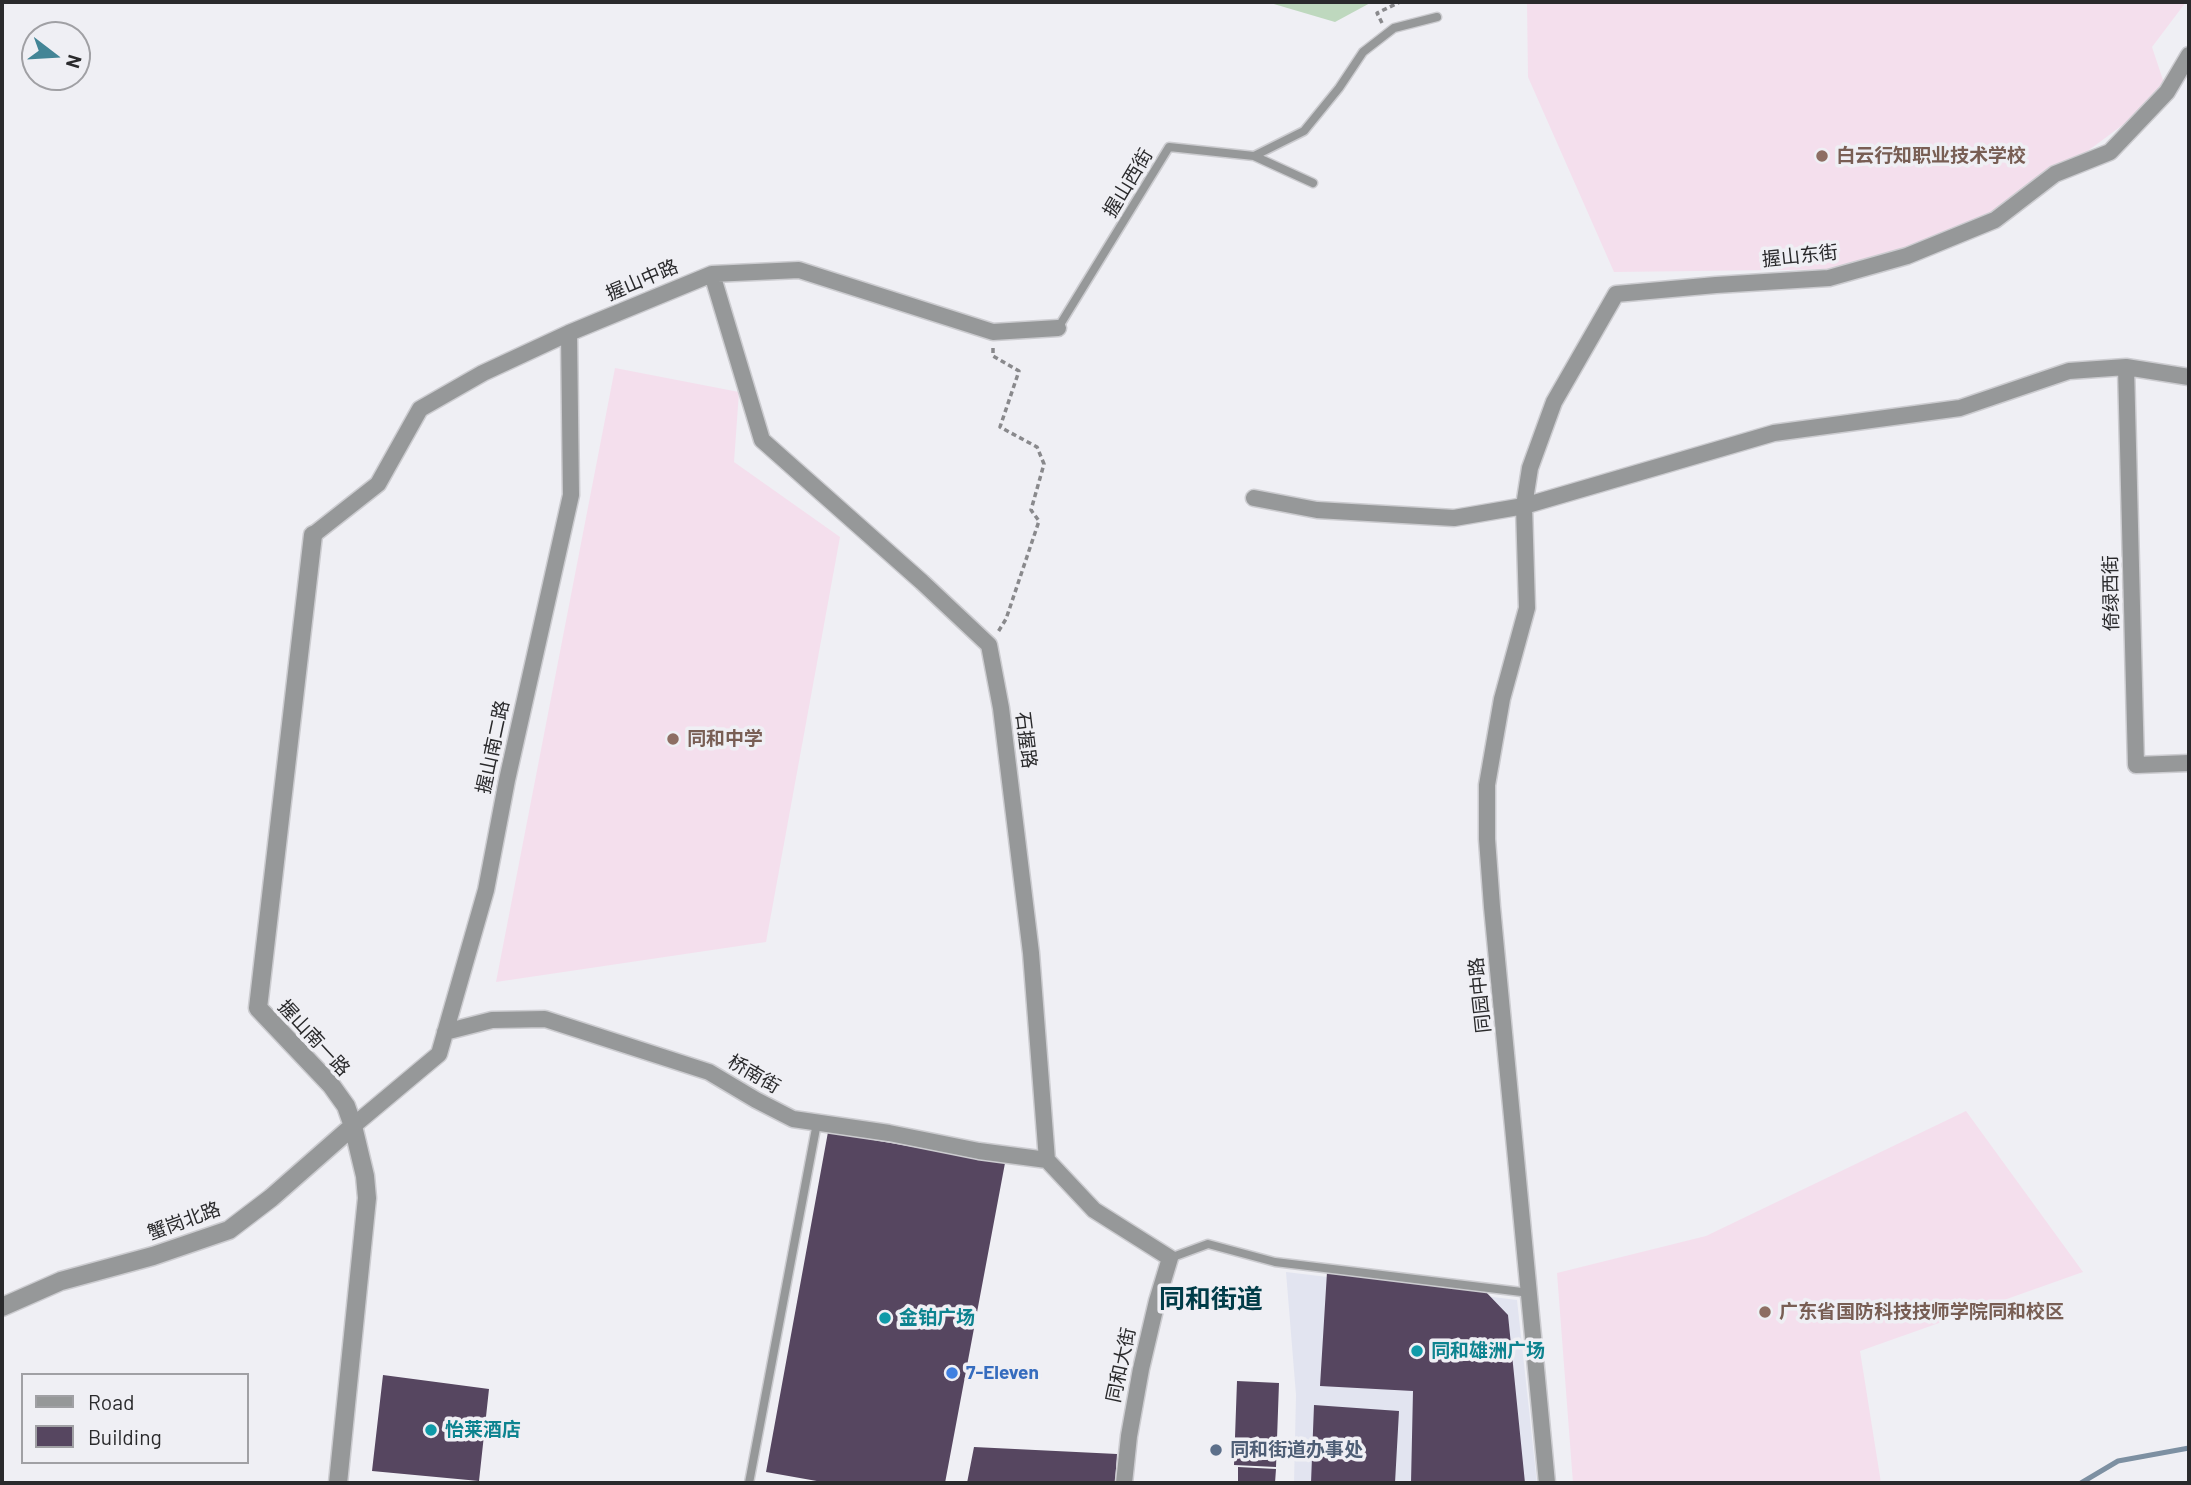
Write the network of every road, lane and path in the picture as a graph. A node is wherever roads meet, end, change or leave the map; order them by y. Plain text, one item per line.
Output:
1 (1400, 2) edge
2 (1437, 18) dead end
3 (1388, 33) junction
4 (2189, 55) edge
5 (1254, 156) junction
6 (1313, 183) dead end
7 (712, 274) junction
8 (1058, 328) joint
9 (993, 332) junction
10 (569, 334) junction
11 (2126, 367) junction
12 (2189, 377) edge
13 (1254, 498) dead end
14 (1524, 506) junction
15 (313, 535) joint
16 (989, 646) junction
17 (2189, 763) edge
18 (445, 1032) junction
19 (817, 1123) junction
20 (353, 1126) junction
21 (1047, 1160) junction
22 (1170, 1258) junction
23 (1530, 1293) junction
24 (2, 1307) edge
25 (338, 1483) edge
26 (749, 1483) edge
27 (1124, 1483) edge
28 (1548, 1483) edge

1 - 3 path
2 - 3 lane
3 - 5 lane
4 - 14 street, 握山东街
5 - 6 lane, 握山西街
5 - 8 lane, 握山西街
7 - 9 street, 握山中路
7 - 10 street, 握山中路
7 - 16 street
8 - 9 street, 握山中路
9 - 16 path
10 - 15 street, 握山中路
10 - 18 street, 握山南二路
11 - 12 street
11 - 14 street
11 - 17 street, 倚绿西街
13 - 14 street
14 - 23 street, 同园中路
15 - 20 street, 握山南一路
16 - 21 street, 石握路
18 - 19 street, 桥南街
18 - 20 street, 握山南二路
19 - 21 street, 桥南街
19 - 26 lane
20 - 24 street, 蟹岗北路
20 - 25 street, 握山南一路
21 - 22 street
22 - 23 lane
22 - 27 street, 同和大街
23 - 28 street, 同园中路

